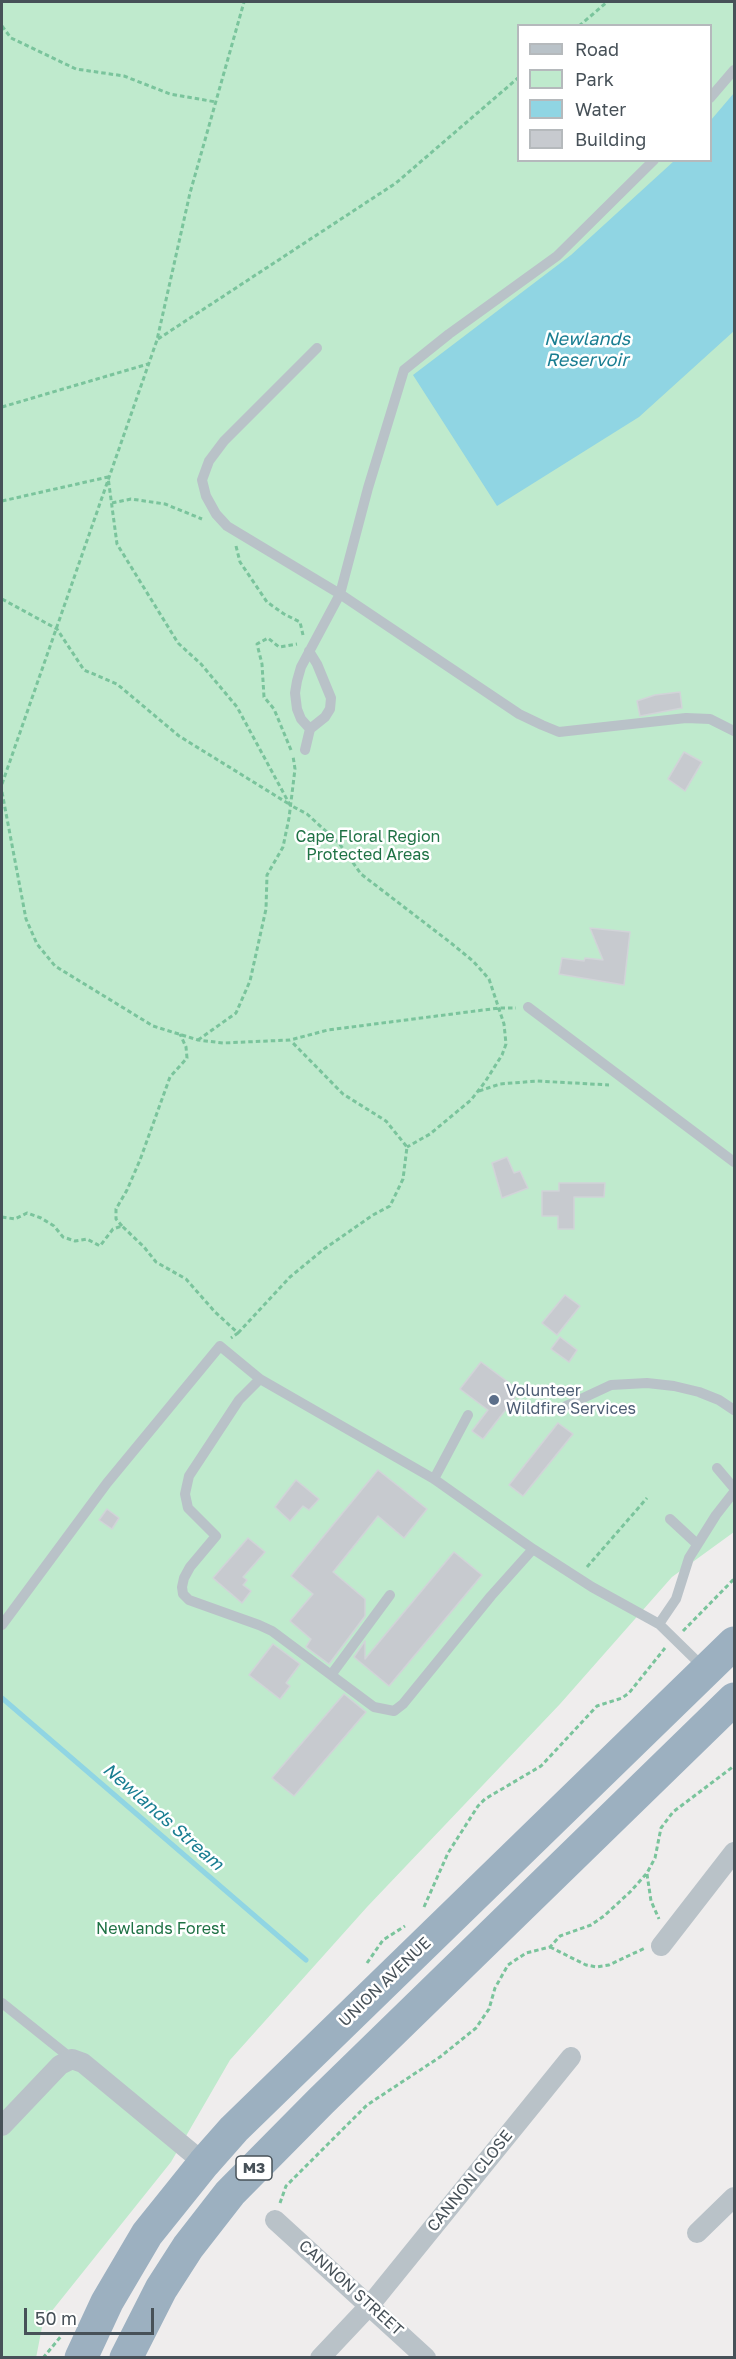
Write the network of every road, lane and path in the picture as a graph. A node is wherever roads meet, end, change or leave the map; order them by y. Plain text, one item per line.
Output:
1 (244, 2) edge
2 (607, 2) edge
3 (581, 24) edge
4 (2, 26) edge
5 (735, 70) edge
6 (517, 80) edge
7 (712, 97) edge
8 (216, 102) junction
9 (652, 162) edge
10 (157, 340) junction
11 (317, 348) dead end
12 (148, 364) junction
13 (2, 407) edge
14 (108, 477) junction
15 (2, 501) edge
16 (112, 503) junction
17 (205, 521) dead end
18 (235, 541) dead end
19 (340, 594) junction
20 (2, 599) edge
21 (57, 629) junction
22 (309, 651) junction
23 (310, 729) junction
24 (735, 731) edge
25 (305, 750) dead end
26 (2, 784) edge
27 (2, 792) edge
28 (290, 805) junction
29 (528, 1007) joint
30 (499, 1008) junction
31 (180, 1034) junction
32 (198, 1040) junction
33 (290, 1040) junction
34 (634, 1086) junction
35 (477, 1092) junction
36 (407, 1147) junction
37 (735, 1162) edge
38 (2, 1217) edge
39 (122, 1226) junction
40 (238, 1333) junction
41 (220, 1346) junction
42 (260, 1379) junction
43 (566, 1406) dead end
44 (735, 1410) edge
45 (468, 1415) dead end
46 (717, 1468) dead end
47 (434, 1479) junction
48 (735, 1490) edge
49 (647, 1498) dead end
50 (670, 1519) dead end
51 (697, 1544) junction
52 (533, 1549) junction
53 (577, 1578) junction
54 (390, 1596) dead end
55 (659, 1624) junction
56 (2, 1625) edge
57 (735, 1643) edge
58 (720, 1667) edge
59 (331, 1675) junction
60 (735, 1699) edge
61 (735, 1766) edge
62 (579, 1849) junction
63 (735, 1852) edge
64 (647, 1873) junction
65 (666, 1940) junction
66 (550, 1947) junction
67 (2, 2003) edge
68 (571, 2057) dead end
69 (72, 2059) junction
70 (2, 2126) edge
71 (204, 2163) junction
72 (735, 2197) edge
73 (275, 2220) joint
74 (697, 2233) dead end
75 (370, 2306) junction
76 (81, 2358) edge
77 (126, 2358) edge
78 (320, 2358) edge
79 (426, 2358) edge

1 - 8 path
2 - 3 path
4 - 8 path
5 - 7 lane
6 - 10 path
8 - 10 path
9 - 19 lane
10 - 12 path
11 - 19 lane
12 - 13 path
12 - 14 path
14 - 15 path
14 - 16 path
14 - 21 path
16 - 17 path
16 - 28 path
18 - 28 path
19 - 22 lane
19 - 24 lane
20 - 21 path
21 - 26 path
21 - 28 path
22 - 23 lane
22 - 23 lane
23 - 25 lane
27 - 31 path
28 - 30 path
28 - 32 path
29 - 30 path
29 - 34 lane
30 - 33 path
30 - 35 path
31 - 32 path
31 - 39 path
32 - 33 path
33 - 36 path
34 - 35 path
34 - 37 lane
35 - 36 path
36 - 40 path
38 - 39 path
39 - 40 path
40 - 41 path
41 - 42 lane
41 - 56 lane
42 - 47 lane
42 - 59 lane
43 - 44 lane
45 - 47 lane
46 - 48 lane
47 - 52 lane
48 - 51 lane
49 - 53 path
50 - 51 lane
51 - 55 lane
52 - 53 lane
52 - 59 lane
53 - 55 lane
54 - 59 lane
55 - 58 lane
57 - 58 highway, UNION AVENUE / M3
58 - 62 highway
58 - 71 highway, UNION AVENUE / M3
60 - 62 highway, M3
61 - 64 path
62 - 77 highway, M3
63 - 65 street
64 - 65 path
64 - 66 path
65 - 66 path
66 - 73 path
67 - 69 lane
68 - 75 street, CANNON CLOSE
69 - 70 street
69 - 71 street
71 - 76 highway, UNION AVENUE / M3
72 - 74 street
73 - 75 street, CANNON STREET
75 - 78 street, CANNON CLOSE
75 - 79 street, CANNON STREET

